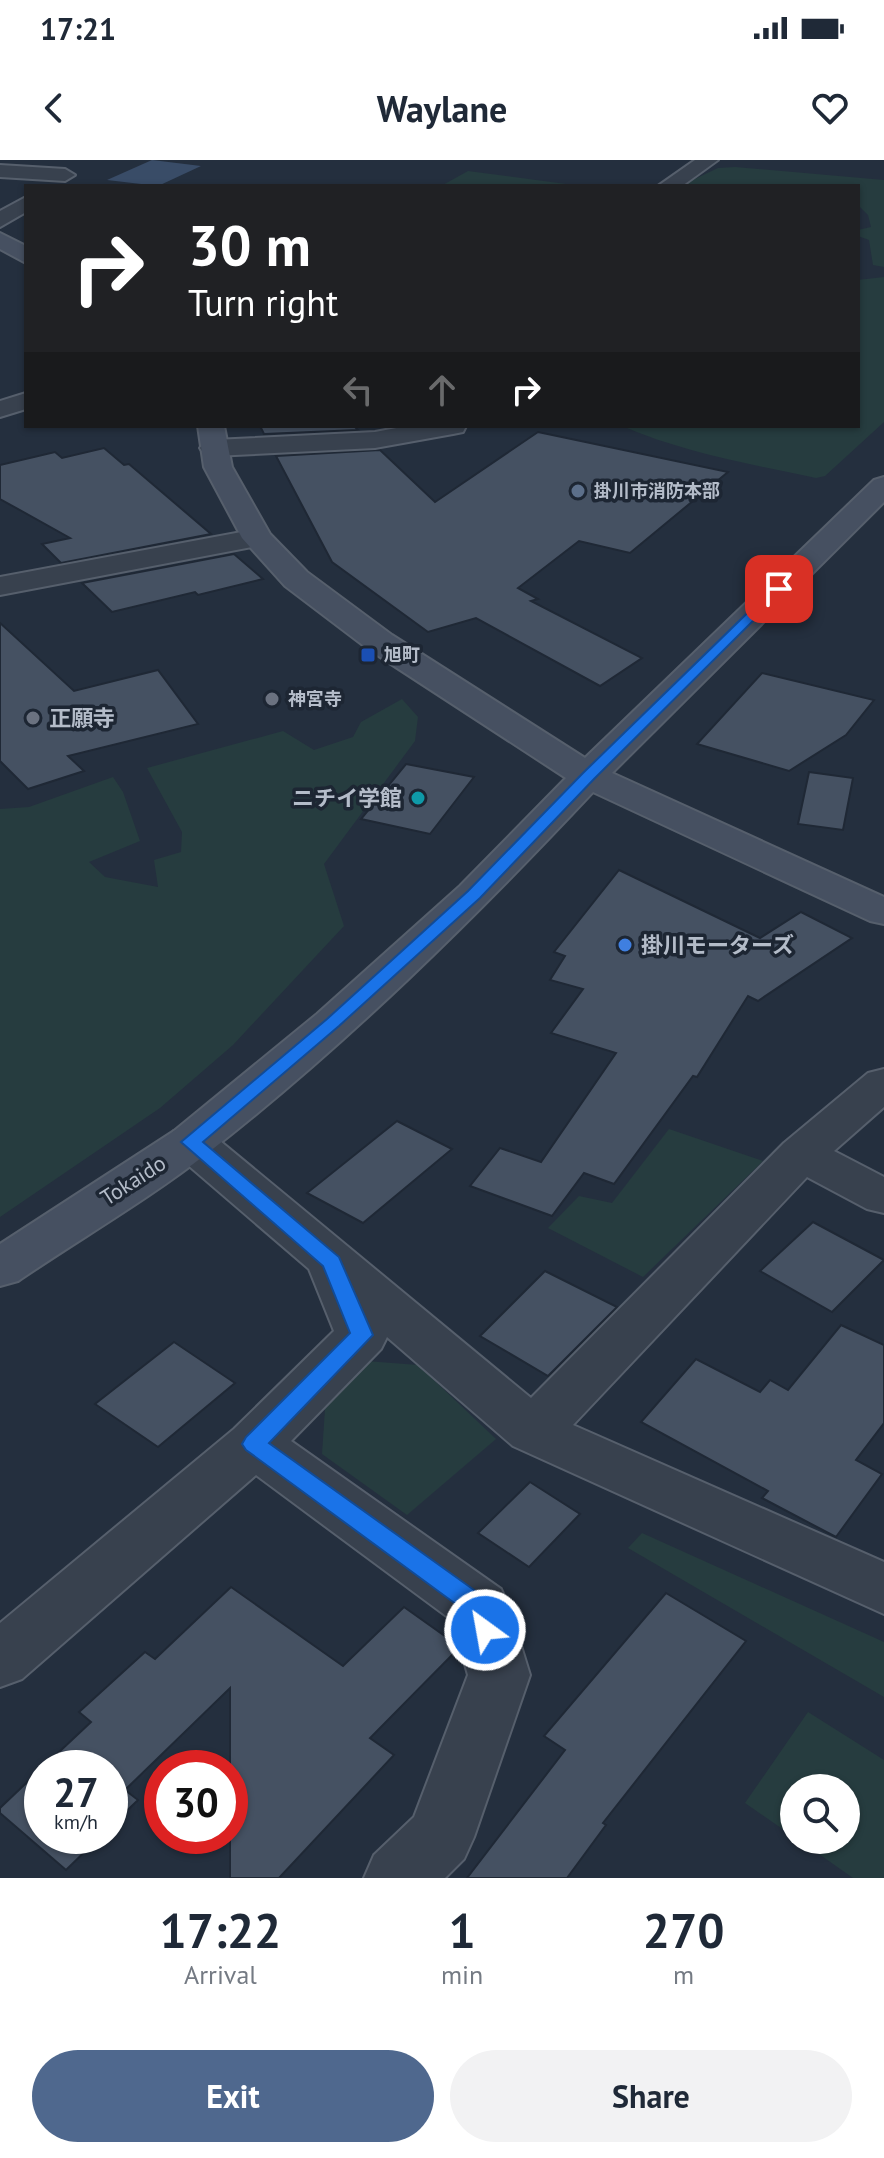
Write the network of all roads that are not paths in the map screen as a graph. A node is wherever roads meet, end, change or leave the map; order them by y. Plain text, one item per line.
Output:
1 (708, 160) edge
2 (88, 165) dead end
3 (0, 171) edge
4 (57, 181) edge
5 (671, 184) edge
6 (24, 204) edge
7 (0, 221) edge
8 (0, 239) edge
9 (24, 255) edge
10 (442, 428) edge
11 (212, 437) edge
12 (884, 486) edge
13 (257, 538) junction
14 (0, 586) edge
15 (588, 776) junction
16 (884, 912) edge
17 (884, 1083) edge
18 (191, 1142) junction
19 (801, 1154) junction
20 (884, 1197) edge
21 (332, 1262) junction
22 (0, 1268) edge
23 (533, 1431) junction
24 (254, 1444) junction
25 (884, 1589) edge
26 (0, 1660) edge
27 (398, 1878) edge

1 - 5 street
2 - 4 street
3 - 4 street
6 - 7 street
8 - 9 main road
10 - 11 street
11 - 13 main road
12 - 15 main road, Tokaido
13 - 14 street
13 - 15 main road
15 - 16 main road
15 - 18 main road, Tokaido
17 - 19 street
18 - 21 street
18 - 22 main road, Tokaido
19 - 20 street
19 - 23 street
21 - 23 street
21 - 24 street
23 - 25 street
24 - 26 street
24 - 27 street

